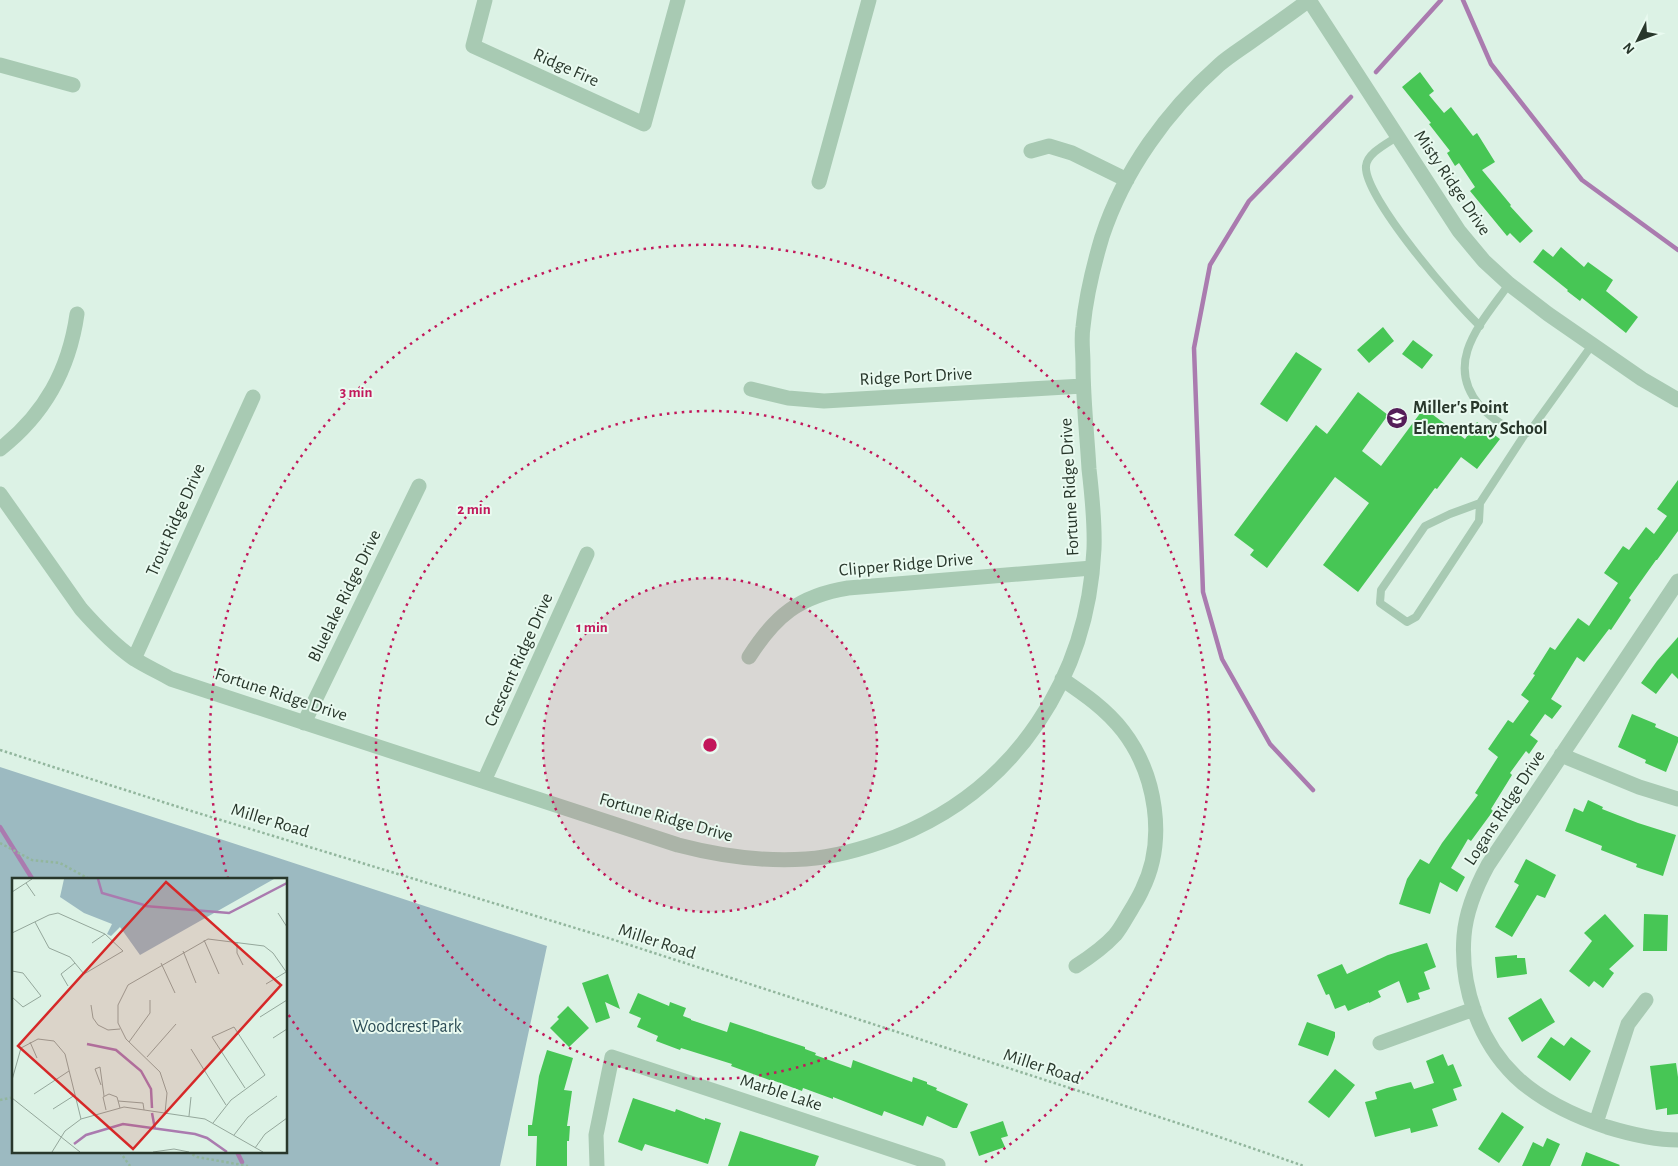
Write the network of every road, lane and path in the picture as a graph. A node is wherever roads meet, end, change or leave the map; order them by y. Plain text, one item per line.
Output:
1 (485, 0) edge
2 (678, 0) edge
3 (869, 0) edge
4 (1309, 0) edge
5 (0, 65) edge
6 (73, 85) dead end
7 (1398, 136) junction
8 (1031, 151) dead end
9 (1127, 180) junction
10 (820, 182) dead end
11 (1509, 284) junction
12 (77, 314) dead end
13 (1480, 326) junction
14 (1592, 344) junction
15 (1083, 386) junction
16 (751, 389) dead end
17 (253, 397) dead end
18 (1678, 400) edge
19 (1524, 434) junction
20 (0, 449) edge
21 (419, 486) dead end
22 (0, 494) edge
23 (1480, 503) junction
24 (587, 554) dead end
25 (1092, 568) junction
26 (1678, 580) edge
27 (1672, 603) edge
28 (749, 657) dead end
29 (134, 659) junction
30 (1062, 679) junction
31 (304, 723) junction
32 (0, 750) edge
33 (1561, 755) junction
34 (484, 780) junction
35 (1678, 799) edge
36 (1, 844) edge
37 (87, 878) edge
38 (1076, 966) dead end
39 (1646, 1000) dead end
40 (1474, 1009) junction
41 (1380, 1042) dead end
42 (1596, 1123) junction
43 (1678, 1140) edge
44 (121, 1154) edge
45 (191, 1154) edge
46 (938, 1165) edge
47 (130, 1166) edge
48 (248, 1166) edge
49 (597, 1166) edge
50 (1304, 1166) edge

1 - 2 street, Ridge Fire
3 - 10 street
4 - 7 street, Misty Ridge Drive
4 - 9 street, Fortune Ridge Drive
5 - 6 street
7 - 11 street, Misty Ridge Drive
7 - 13 lane
8 - 9 street
9 - 15 street, Fortune Ridge Drive
11 - 13 lane
11 - 14 street, Misty Ridge Drive
12 - 20 street
13 - 19 lane
14 - 18 street, Misty Ridge Drive
14 - 19 lane
15 - 16 street, Ridge Port Drive
15 - 25 street, Fortune Ridge Drive
17 - 29 street, Trout Ridge Drive
19 - 23 lane
21 - 31 street, Bluelake Ridge Drive
22 - 29 street, Fortune Ridge Drive
23 - 23 lane
24 - 34 street, Crescent Ridge Drive
25 - 28 street, Clipper Ridge Drive
25 - 30 street, Fortune Ridge Drive
26 - 27 street, Logans Ridge Drive
27 - 33 street, Logans Ridge Drive
29 - 31 street, Fortune Ridge Drive
30 - 34 street, Fortune Ridge Drive
30 - 38 street
31 - 34 street, Fortune Ridge Drive
32 - 50 path, Miller Road
33 - 35 street
33 - 40 street, Logans Ridge Drive
36 - 37 path
39 - 42 street
40 - 41 street
40 - 42 street, Logans Ridge Drive
42 - 43 street, Logans Ridge Drive
44 - 47 path
45 - 48 path
46 - 49 street, Marble Lake

